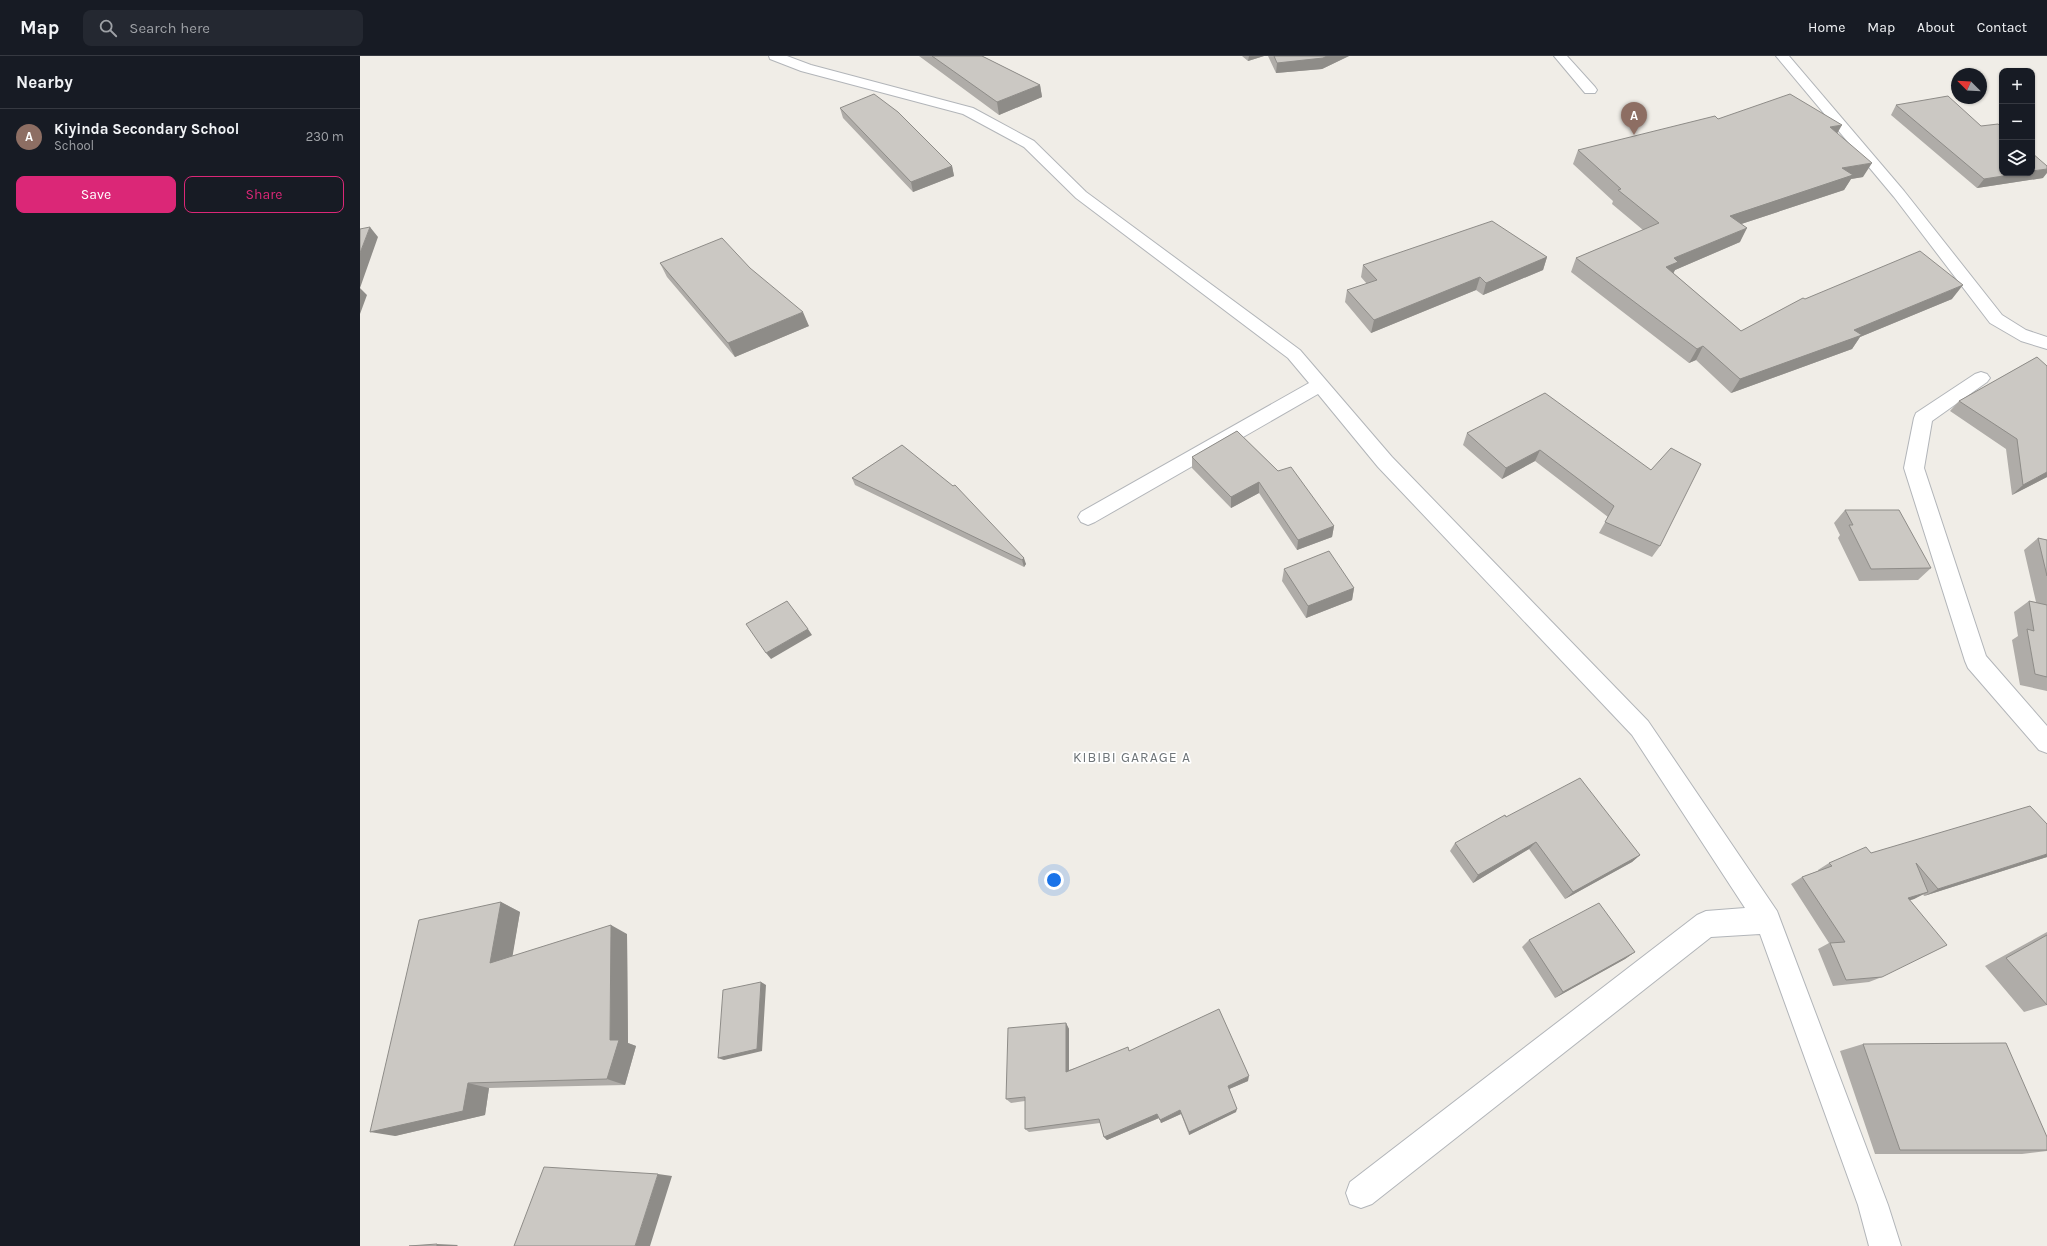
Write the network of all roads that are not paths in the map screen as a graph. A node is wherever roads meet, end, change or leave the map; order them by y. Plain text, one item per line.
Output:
1 (775, 56) edge
2 (1560, 56) edge
3 (1782, 56) edge
4 (1590, 90) dead end
5 (2047, 343) edge
6 (1981, 378) dead end
7 (1320, 385) junction
8 (1088, 517) dead end
9 (2047, 743) edge
10 (1768, 920) junction
11 (1361, 1193) dead end
12 (1885, 1246) edge

1 - 7 street
2 - 4 street
3 - 5 street
6 - 9 street
7 - 8 street
7 - 10 street
10 - 11 street
10 - 12 street

